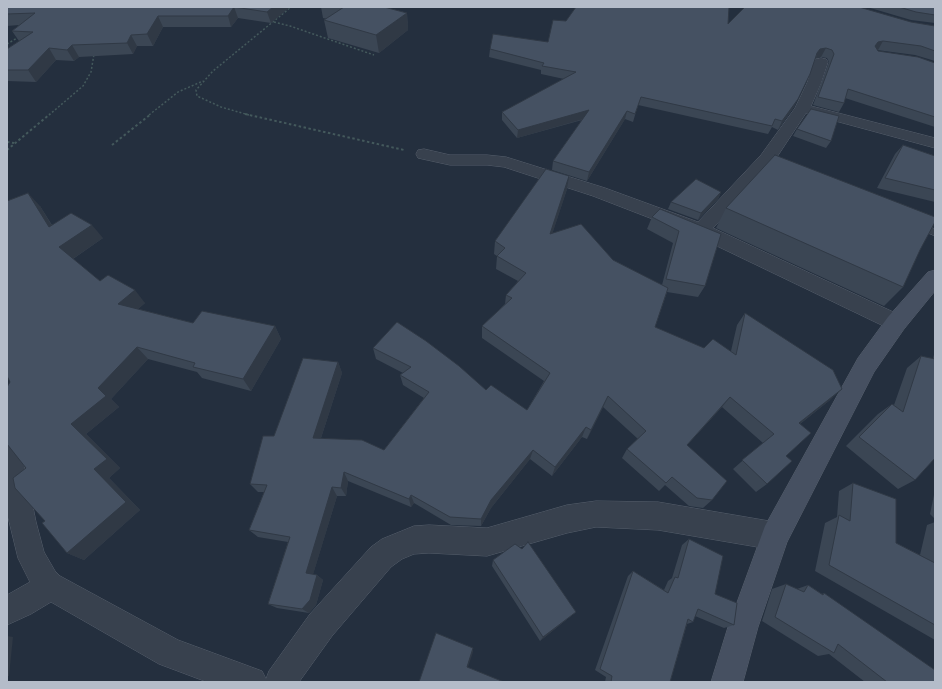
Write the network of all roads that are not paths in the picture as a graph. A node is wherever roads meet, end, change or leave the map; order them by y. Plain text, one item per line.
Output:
1 (821, 62) dead end
2 (802, 108) junction
3 (935, 143) edge
4 (424, 154) road end
5 (907, 222) edge
6 (701, 230) junction
7 (935, 233) edge
8 (935, 277) edge
9 (896, 323) junction
10 (7, 451) edge
11 (775, 536) junction
12 (50, 586) junction
13 (7, 610) edge
14 (251, 682) edge
15 (280, 682) edge
16 (727, 682) edge

1 - 2 street
2 - 3 street
2 - 6 street
4 - 6 street
5 - 7 lane
6 - 9 street
8 - 9 main road
9 - 11 main road
10 - 12 street
11 - 15 street
11 - 16 main road
12 - 13 street
12 - 14 street

